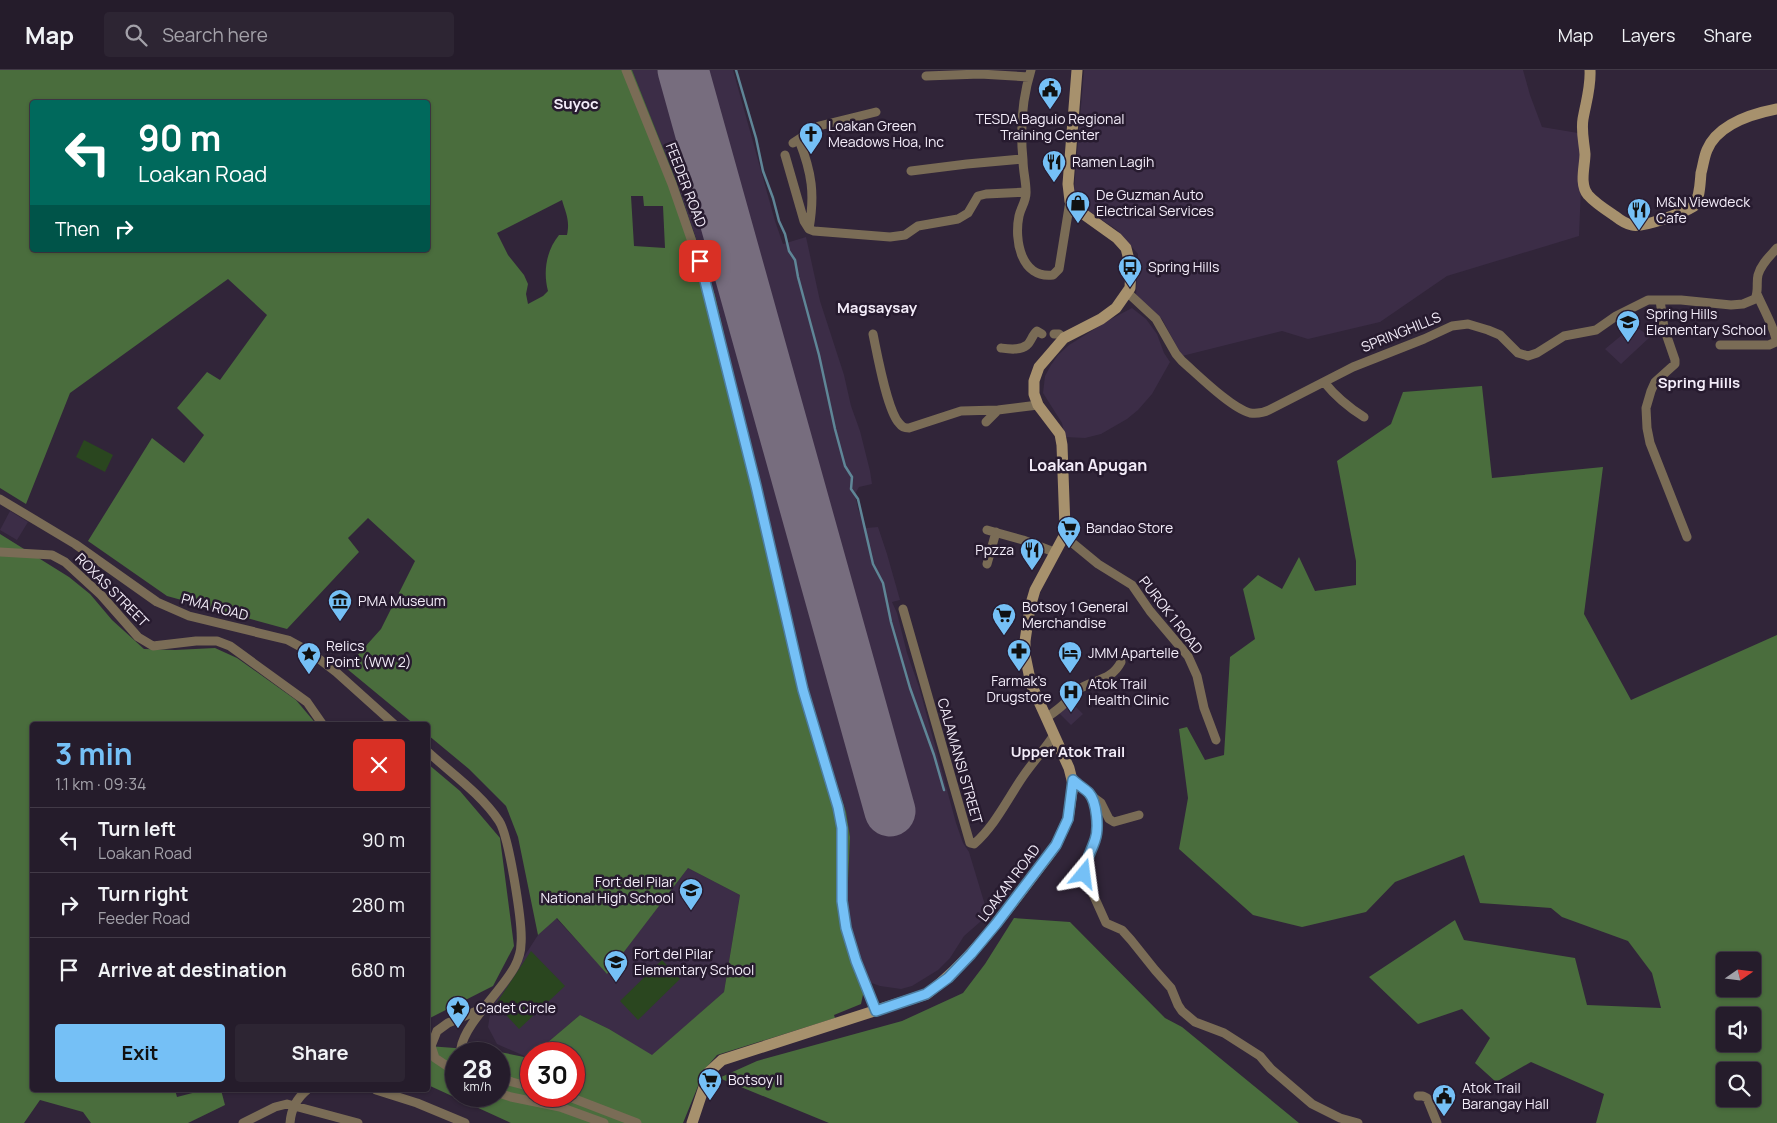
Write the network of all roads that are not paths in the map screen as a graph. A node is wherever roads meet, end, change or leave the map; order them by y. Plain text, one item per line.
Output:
1 (626, 70) edge
2 (1076, 70) edge
3 (1590, 70) edge
4 (1030, 73) edge
5 (926, 76) dead end
6 (1777, 109) edge
7 (876, 112) dead end
8 (785, 155) dead end
9 (1022, 159) junction
10 (911, 171) dead end
11 (1026, 192) junction
12 (1070, 201) junction
13 (808, 229) junction
14 (1777, 248) edge
15 (1128, 293) junction
16 (1757, 294) junction
17 (1660, 300) junction
18 (873, 334) dead end
19 (1042, 334) dead end
20 (1720, 345) dead end
21 (1775, 346) edge
22 (1001, 348) dead end
23 (1324, 382) junction
24 (1038, 405) junction
25 (998, 410) junction
26 (1364, 417) dead end
27 (986, 422) dead end
28 (0, 499) edge
29 (1064, 536) junction
30 (1687, 537) dead end
31 (0, 552) edge
32 (1054, 552) junction
33 (987, 564) dead end
34 (903, 609) dead end
35 (1121, 662) dead end
36 (1046, 718) junction
37 (321, 722) edge
38 (392, 722) edge
39 (1054, 735) junction
40 (1216, 740) dead end
41 (430, 754) edge
42 (1073, 780) junction
43 (1090, 794) junction
44 (1139, 814) dead end
45 (484, 1008) junction
46 (876, 1011) junction
47 (462, 1042) edge
48 (445, 1065) edge
49 (305, 1092) edge
50 (382, 1092) edge
51 (1418, 1096) dead end
52 (510, 1098) edge
53 (585, 1104) edge
54 (295, 1105) junction
55 (626, 1121) edge
56 (243, 1123) edge
57 (290, 1123) edge
58 (358, 1123) edge
59 (465, 1123) edge
60 (604, 1123) edge
61 (637, 1123) edge
62 (692, 1123) edge
63 (1358, 1123) edge
64 (1437, 1123) edge

1 - 46 street, FEEDER ROAD
2 - 12 main road
3 - 6 main road
4 - 5 street
4 - 9 street
7 - 13 street
8 - 13 street
9 - 10 street
9 - 11 street
11 - 12 street
11 - 13 street
12 - 15 main road
14 - 16 street
15 - 23 street, SPRINGHILLS
15 - 24 main road
16 - 17 street, SPRINGHILLS
16 - 21 street
17 - 23 street, SPRINGHILLS
17 - 30 street
18 - 25 street
19 - 22 street
20 - 21 street
23 - 26 street
24 - 25 street
24 - 29 main road
25 - 27 street
28 - 38 street, PMA ROAD
29 - 32 main road, LOAKAN ROAD
29 - 40 street, PUROK 1 ROAD
31 - 37 street, ROXAS STREET
32 - 33 street
32 - 36 main road, LOAKAN ROAD
34 - 39 street, CALAMANSI STREET
35 - 36 street
36 - 39 main road, LOAKAN ROAD
39 - 42 main road, LOAKAN ROAD
41 - 45 street
42 - 43 street
42 - 46 main road, LOAKAN ROAD
43 - 44 street
43 - 63 street
45 - 47 street
45 - 48 street
46 - 62 main road, LOAKAN ROAD
49 - 54 street
50 - 59 street
51 - 64 street
52 - 60 street
53 - 55 street
54 - 56 street
54 - 57 street
54 - 58 street
55 - 61 street

